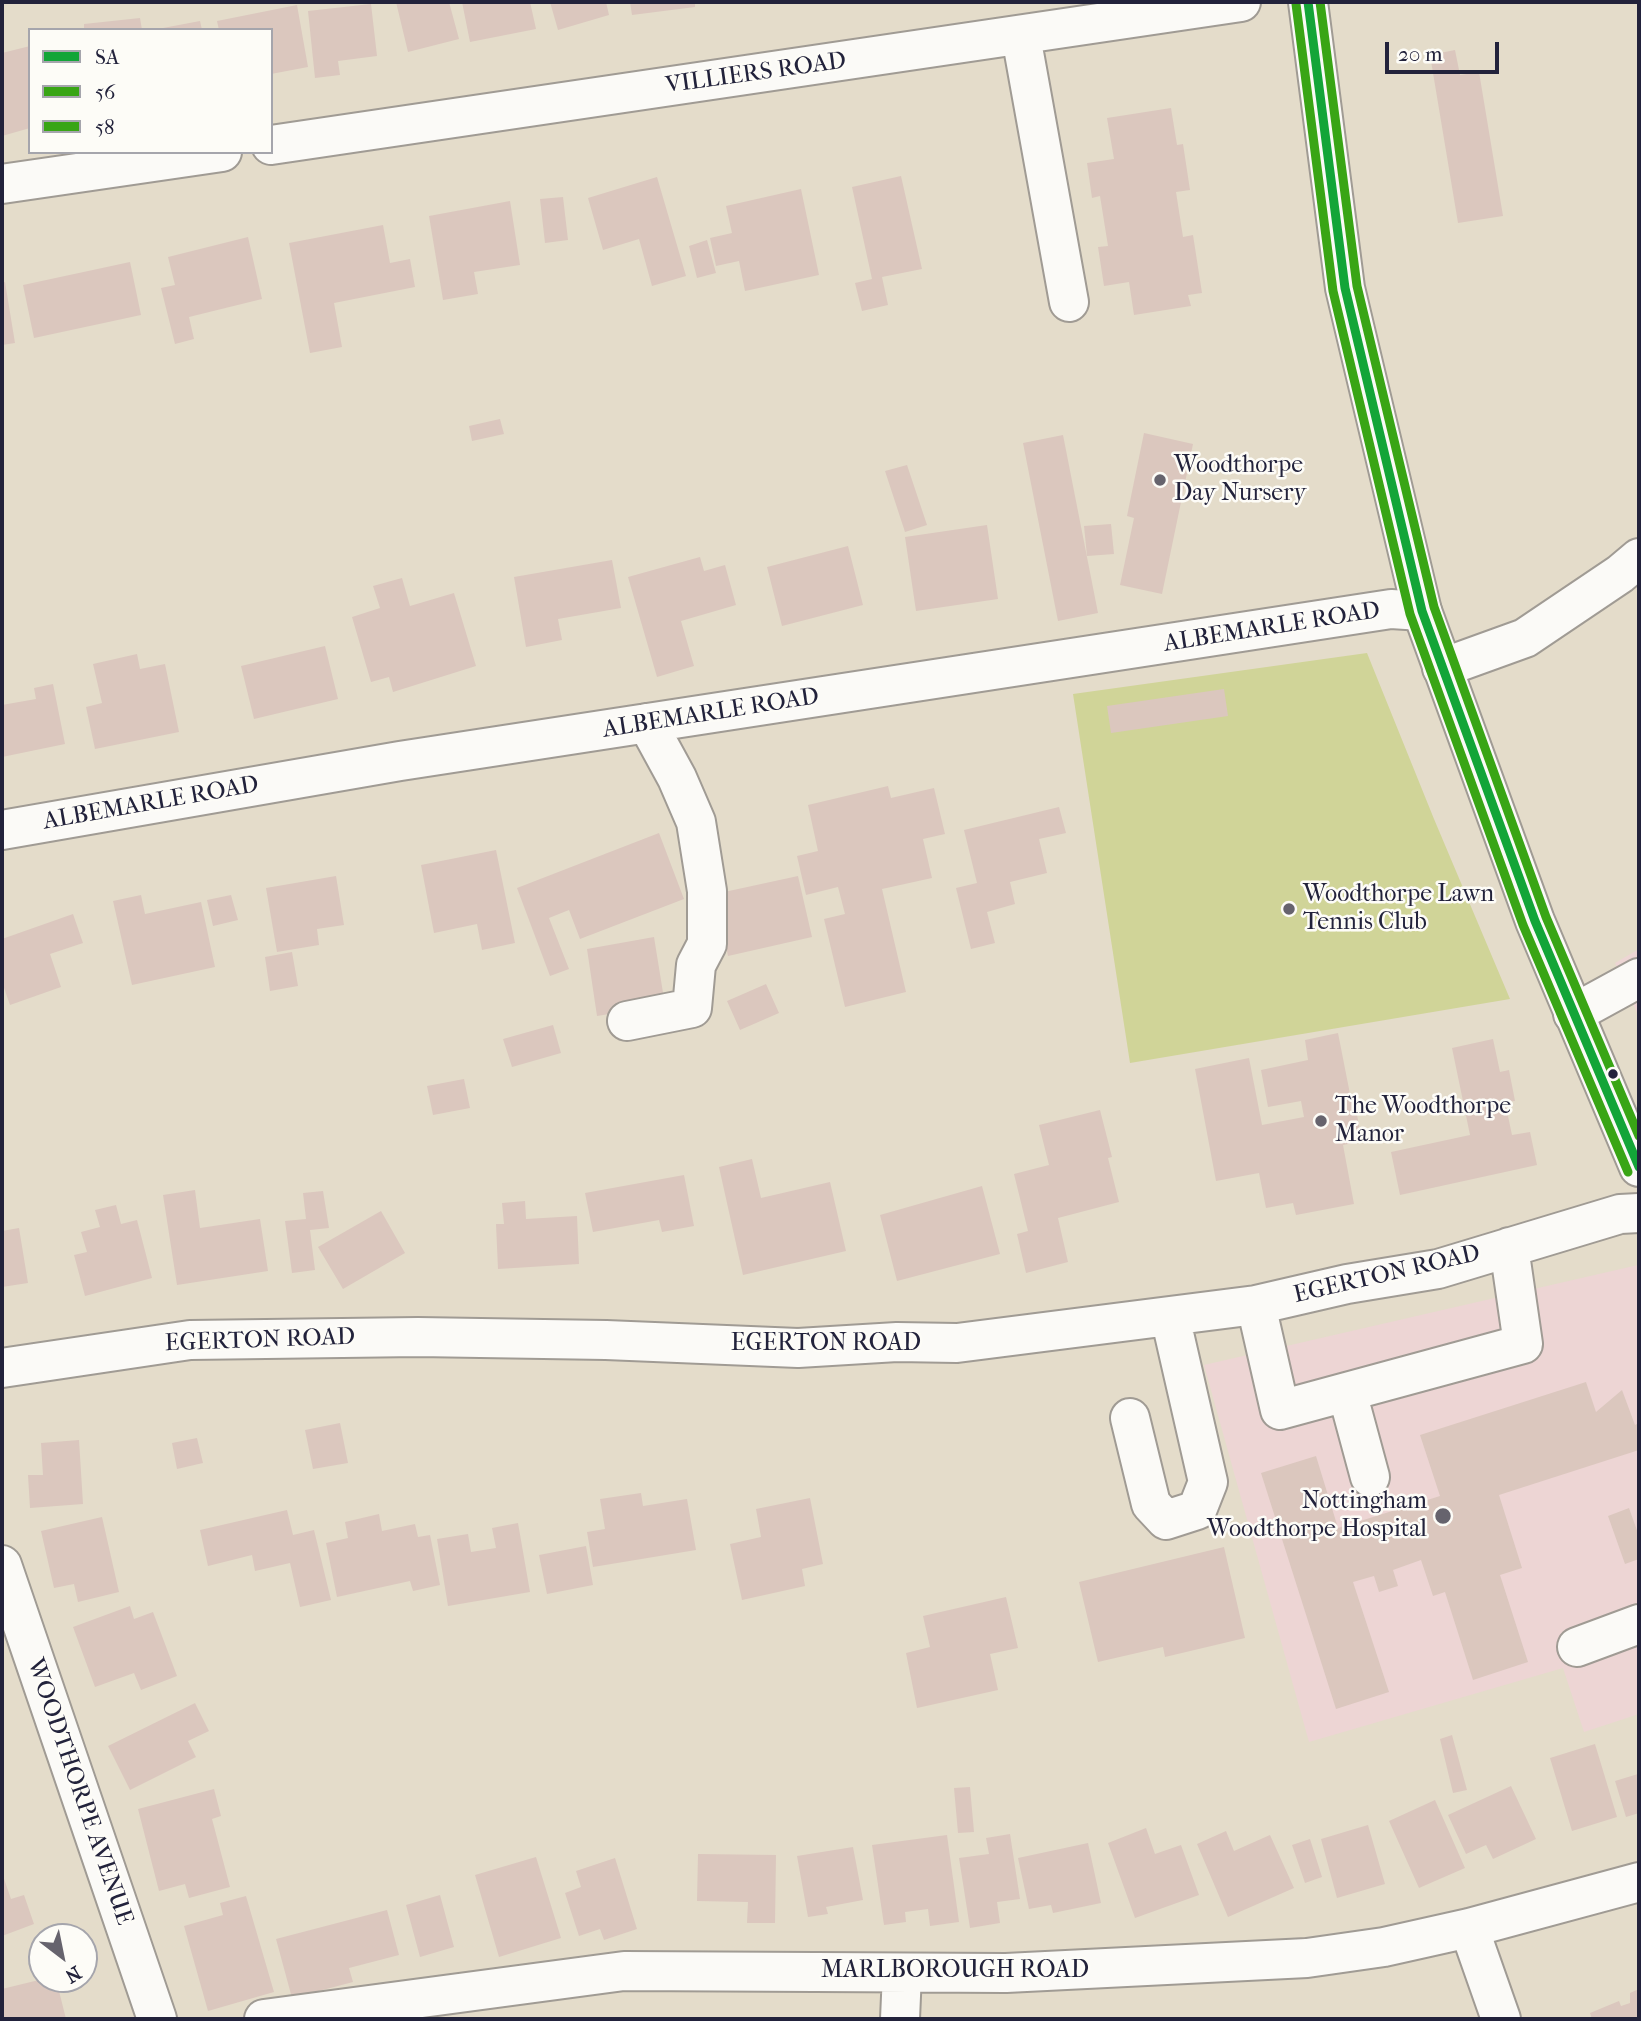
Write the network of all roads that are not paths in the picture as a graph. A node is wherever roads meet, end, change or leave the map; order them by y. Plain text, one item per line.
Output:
1 (1241, 2) edge
2 (1308, 2) edge
3 (1021, 36) junction
4 (273, 145) edge
5 (208, 154) edge
6 (2, 184) edge
7 (1069, 302) dead end
8 (1639, 558) edge
9 (1422, 611) junction
10 (1442, 668) junction
11 (647, 723) junction
12 (2, 830) edge
13 (1639, 978) edge
14 (1573, 1014) junction
15 (627, 1021) dead end
16 (1639, 1167) edge
17 (1639, 1213) edge
18 (1509, 1247) junction
19 (1256, 1305) junction
20 (1170, 1316) junction
21 (2, 1368) edge
22 (1347, 1392) junction
23 (1130, 1418) dead end
24 (1370, 1477) dead end
25 (2, 1565) edge
26 (1639, 1624) edge
27 (1577, 1647) dead end
28 (1639, 1882) edge
29 (1469, 1928) junction
30 (902, 1973) junction
31 (157, 2019) edge
32 (264, 2019) edge
33 (900, 2019) edge
34 (1501, 2019) edge

1 - 3 main road, VILLIERS ROAD
2 - 9 main road
3 - 4 main road, VILLIERS ROAD
3 - 7 main road
5 - 6 main road
8 - 10 main road
9 - 10 main road
9 - 11 main road, ALBEMARLE ROAD
10 - 14 main road
11 - 12 main road, ALBEMARLE ROAD
11 - 15 main road
13 - 14 main road
14 - 16 main road
17 - 18 main road, EGERTON ROAD
18 - 19 main road, EGERTON ROAD
18 - 22 main road
19 - 20 main road, EGERTON ROAD
19 - 22 main road
20 - 21 main road, EGERTON ROAD
20 - 23 main road
22 - 24 main road
25 - 31 main road, WOODTHORPE AVENUE
26 - 27 main road
28 - 29 main road, MARLBOROUGH ROAD
29 - 30 main road, MARLBOROUGH ROAD
29 - 34 main road
30 - 32 main road, MARLBOROUGH ROAD
30 - 33 main road

